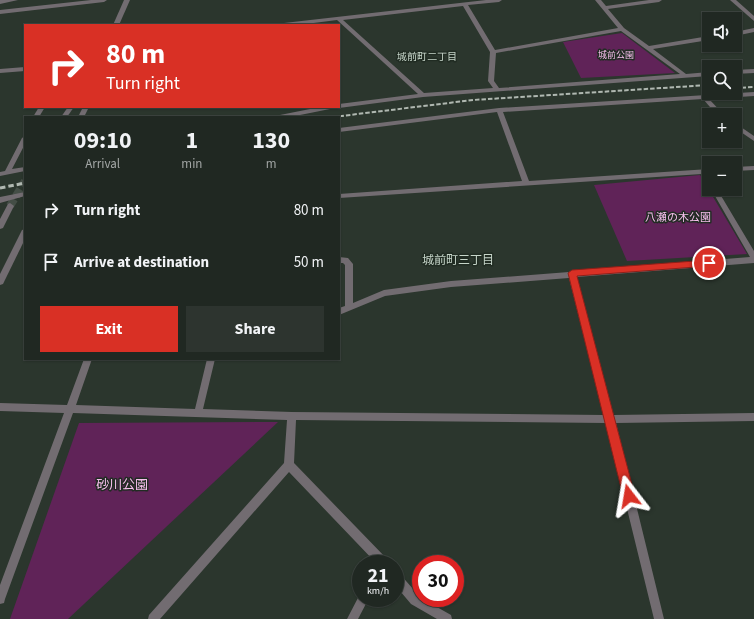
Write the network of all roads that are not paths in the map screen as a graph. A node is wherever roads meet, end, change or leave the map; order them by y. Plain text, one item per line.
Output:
1 (15, 0) edge
2 (104, 0) edge
3 (128, 0) edge
4 (499, 0) edge
5 (598, 0) edge
6 (659, 0) edge
7 (733, 0) edge
8 (0, 2) edge
9 (464, 4) junction
10 (605, 8) junction
11 (0, 12) edge
12 (753, 16) edge
13 (339, 18) junction
14 (116, 24) edge
15 (292, 24) edge
16 (622, 29) junction
17 (754, 30) edge
18 (742, 33) edge
19 (702, 39) edge
20 (649, 48) junction
21 (493, 52) junction
22 (24, 69) edge
23 (0, 71) edge
24 (754, 71) edge
25 (742, 72) edge
26 (702, 74) edge
27 (684, 75) junction
28 (497, 89) junction
29 (754, 94) edge
30 (423, 95) junction
31 (742, 95) edge
32 (702, 97) edge
33 (707, 100) edge
34 (340, 106) edge
35 (325, 108) edge
36 (713, 108) edge
37 (499, 110) junction
38 (285, 116) edge
39 (340, 130) edge
40 (742, 130) edge
41 (754, 138) edge
42 (24, 140) edge
43 (754, 168) edge
44 (24, 169) edge
45 (742, 169) edge
46 (702, 171) edge
47 (3, 173) edge
48 (526, 183) junction
49 (24, 194) edge
50 (340, 196) edge
51 (718, 196) edge
52 (0, 200) edge
53 (10, 206) tunnel mouth
54 (0, 226) edge
55 (24, 234) edge
56 (754, 259) edge
57 (340, 260) edge
58 (572, 273) junction
59 (0, 282) edge
60 (349, 307) junction
61 (340, 312) edge
62 (88, 360) edge
63 (211, 360) edge
64 (0, 407) edge
65 (71, 408) junction
66 (198, 413) junction
67 (292, 416) junction
68 (754, 417) edge
69 (610, 419) junction
70 (288, 465) junction
71 (375, 555) edge
72 (404, 587) edge
73 (0, 600) edge
74 (359, 607) edge
75 (153, 619) edge
76 (352, 619) edge
77 (447, 619) edge
78 (659, 619) edge

1 - 8 street
2 - 11 street
3 - 14 street
4 - 9 street
5 - 10 street
6 - 10 street
7 - 12 street
9 - 13 street
9 - 21 street
10 - 16 street
13 - 15 street
13 - 30 street
16 - 20 street
16 - 21 street
17 - 18 street
19 - 20 street
20 - 27 street
21 - 28 street
22 - 23 street
24 - 25 street
26 - 27 street
27 - 28 street
28 - 30 street
29 - 31 street
30 - 34 street
32 - 37 street
33 - 36 street
35 - 38 street
37 - 39 street
37 - 48 street
40 - 41 street
42 - 47 street
43 - 45 street
44 - 47 street
46 - 48 street
48 - 50 street
49 - 52 street
51 - 56 street
53 - 54 street
55 - 59 street
56 - 58 street
57 - 60 street
58 - 60 street
58 - 69 street
60 - 61 street
62 - 65 street
63 - 66 street
64 - 65 street
65 - 66 street
65 - 73 street
66 - 67 street
67 - 69 street
67 - 70 street
68 - 69 street
69 - 78 street
70 - 71 street
70 - 75 street
72 - 77 street
74 - 76 street

